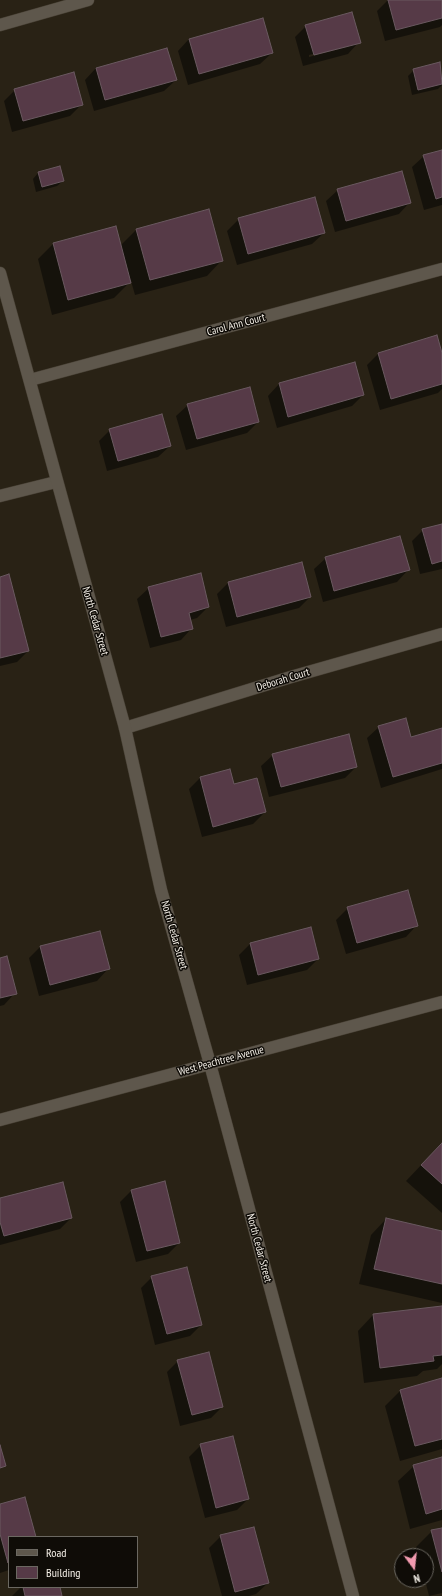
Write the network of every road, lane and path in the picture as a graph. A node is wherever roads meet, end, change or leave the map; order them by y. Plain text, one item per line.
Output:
1 (88, 0) edge
2 (0, 25) edge
3 (442, 269) edge
4 (0, 273) edge
5 (30, 380) junction
6 (56, 482) junction
7 (0, 496) edge
8 (442, 634) edge
9 (125, 728) junction
10 (442, 1002) edge
11 (210, 1064) junction
12 (0, 1120) edge
13 (353, 1596) edge

1 - 2 street
3 - 5 street, Carol Ann Court
4 - 5 street, North Cedar Street
5 - 6 street, North Cedar Street
6 - 7 street
6 - 9 street, North Cedar Street
8 - 9 street, Deborah Court
9 - 11 street, North Cedar Street
10 - 11 street, West Peachtree Avenue
11 - 12 street, West Peachtree Avenue
11 - 13 street, North Cedar Street

